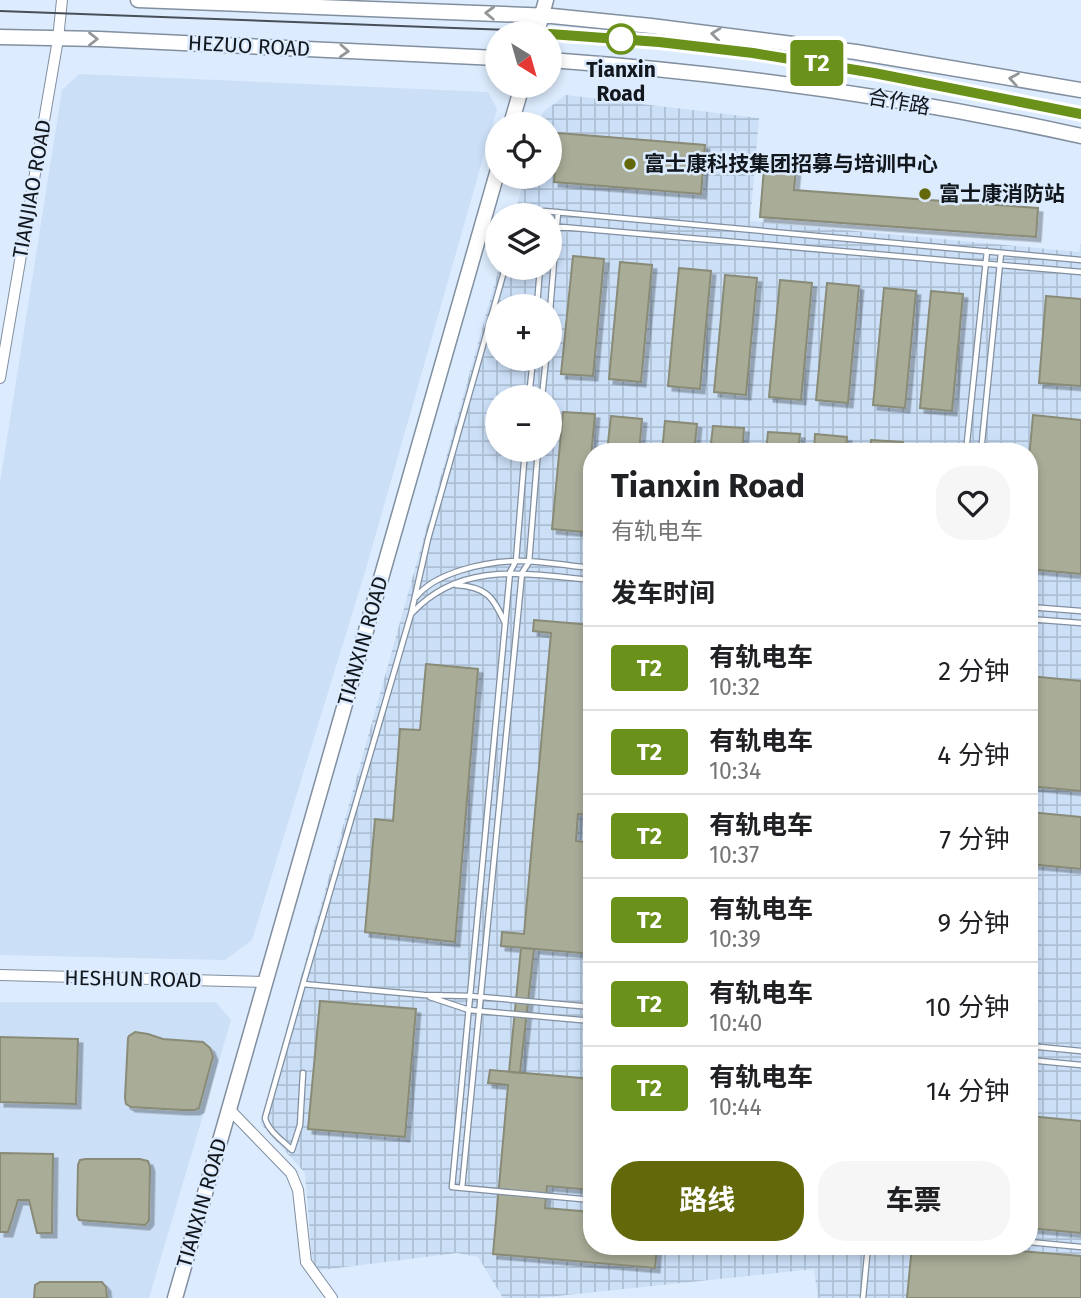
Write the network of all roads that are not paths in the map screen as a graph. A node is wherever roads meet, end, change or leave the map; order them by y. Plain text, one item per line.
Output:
1 (62, 0) edge
2 (138, 0) edge
3 (547, 0) edge
4 (542, 15) junction
5 (540, 21) edge
6 (0, 37) edge
7 (58, 39) junction
8 (485, 57) edge
9 (562, 61) edge
10 (1081, 90) edge
11 (1081, 136) edge
12 (492, 189) edge
13 (562, 212) edge
14 (562, 227) edge
15 (987, 251) junction
16 (1001, 253) junction
17 (1081, 260) edge
18 (986, 264) junction
19 (1000, 265) junction
20 (1081, 272) edge
21 (502, 280) edge
22 (0, 378) edge
23 (967, 443) edge
24 (982, 443) edge
25 (524, 462) edge
26 (537, 462) edge
27 (516, 561) junction
28 (529, 562) junction
29 (583, 567) edge
30 (510, 572) junction
31 (522, 573) junction
32 (583, 579) edge
33 (452, 584) junction
34 (1038, 608) edge
35 (1081, 611) edge
36 (411, 614) junction
37 (1038, 620) edge
38 (506, 623) junction
39 (1081, 623) edge
40 (0, 975) edge
41 (265, 982) junction
42 (303, 984) junction
43 (424, 995) junction
44 (470, 996) junction
45 (480, 997) junction
46 (583, 1006) edge
47 (469, 1010) junction
48 (479, 1011) junction
49 (583, 1020) edge
50 (1038, 1047) edge
51 (1081, 1051) edge
52 (1038, 1061) edge
53 (1081, 1065) edge
54 (303, 1073) dead end
55 (229, 1109) junction
56 (462, 1188) junction
57 (583, 1199) edge
58 (1038, 1243) edge
59 (1081, 1247) edge
60 (867, 1255) edge
61 (175, 1298) edge
62 (332, 1298) edge
63 (863, 1298) edge

1 - 7 street, TIANJIAO ROAD
4 -> 2 main road, HEZUO ROAD
3 - 4 main road
4 - 5 main road
10 -> 4 main road, HEZUO ROAD
6 - 7 main road, HEZUO ROAD
7 -> 8 main road, HEZUO ROAD
7 - 22 street, TIANJIAO ROAD
9 - 11 main road, 合作路
12 - 41 main road, TIANXIN ROAD
13 - 15 lane
14 - 18 lane
15 - 16 lane
15 - 18 lane
16 - 17 lane
16 - 19 lane
18 - 19 lane
18 - 23 lane
19 - 20 lane
19 - 24 lane
21 - 36 lane
25 - 27 lane
26 - 28 lane
27 - 28 lane
27 - 30 lane
27 - 36 lane
28 - 29 lane
28 - 31 lane
30 - 31 lane
30 - 33 lane
30 - 38 lane
31 - 32 lane
31 - 45 lane
33 - 36 lane
33 - 38 lane
34 - 35 lane
36 - 42 lane
37 - 39 lane
38 - 44 lane
40 - 41 street, HESHUN ROAD
41 - 55 main road, TIANXIN ROAD
42 - 43 lane
42 - 54 lane
43 - 44 lane
43 - 47 lane
44 - 45 lane
44 - 47 lane
45 - 46 lane
45 - 48 lane
47 - 48 lane
47 - 56 lane
48 - 49 lane
48 - 56 lane
50 - 51 lane
52 - 53 lane
55 - 61 main road, TIANXIN ROAD
55 - 62 street, TIANXIN ROAD
56 - 57 lane
58 - 59 lane
60 - 63 lane

